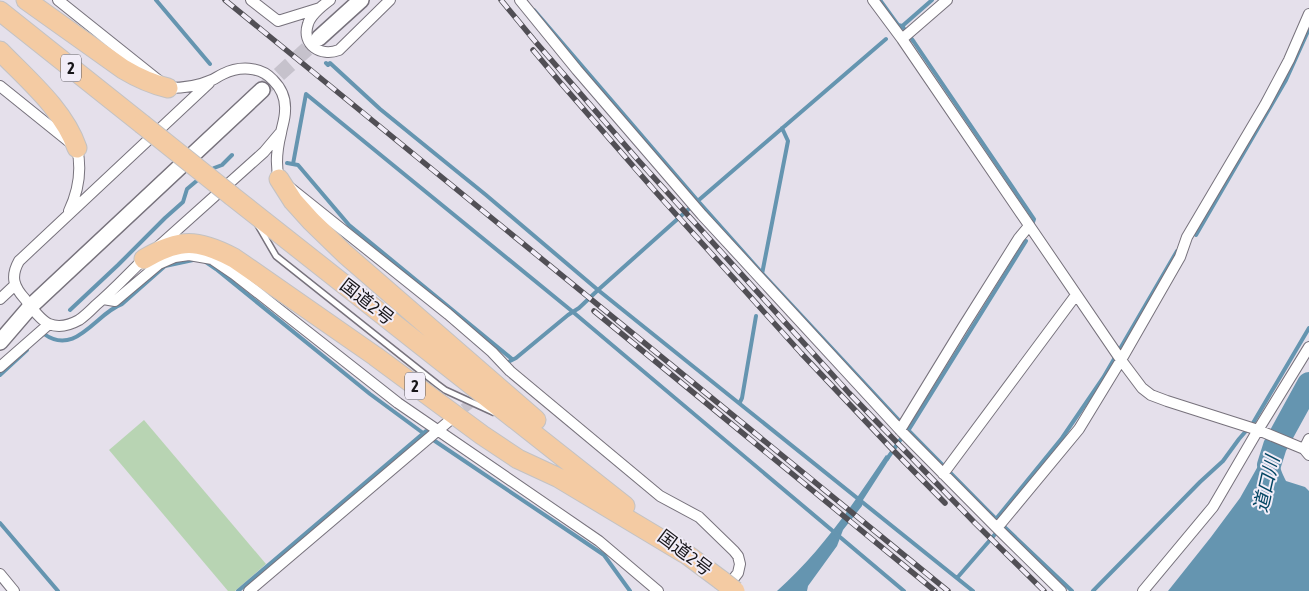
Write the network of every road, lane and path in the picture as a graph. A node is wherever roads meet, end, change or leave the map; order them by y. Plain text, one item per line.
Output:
1 (26, 0) edge
2 (58, 0) edge
3 (251, 0) edge
4 (330, 0) edge
5 (361, 0) edge
6 (390, 0) edge
7 (520, 0) edge
8 (873, 0) edge
9 (947, 0) edge
10 (321, 8) junction
11 (0, 11) edge
12 (1309, 14) edge
13 (906, 35) junction
14 (319, 38) tunnel mouth
15 (0, 51) edge
16 (211, 81) junction
17 (0, 86) edge
18 (168, 88) junction
19 (262, 90) tunnel mouth
20 (281, 132) junction
21 (77, 148) junction
22 (279, 179) junction
23 (250, 210) junction
24 (68, 214) junction
25 (1029, 226) junction
26 (144, 259) junction
27 (15, 285) junction
28 (1076, 295) junction
29 (0, 299) edge
30 (103, 299) junction
31 (31, 306) junction
32 (49, 324) junction
33 (0, 327) edge
34 (0, 342) edge
35 (1309, 347) edge
36 (1118, 356) junction
37 (0, 367) edge
38 (510, 371) junction
39 (500, 379) dead end
40 (494, 413) dead end
41 (503, 417) dead end
42 (449, 420) tunnel mouth
43 (527, 428) junction
44 (1252, 428) junction
45 (903, 429) junction
46 (432, 435) junction
47 (1309, 439) edge
48 (1307, 452) edge
49 (945, 471) junction
50 (607, 492) junction
51 (1000, 525) junction
52 (684, 553) junction
53 (0, 574) edge
54 (726, 587) edge
55 (14, 591) edge
56 (250, 591) edge
57 (658, 591) edge
58 (1061, 591) edge
59 (1143, 591) edge

1 - 18 highway, 2
2 - 18 street
3 - 10 street
4 - 10 street
5 - 14 street
6 - 10 street
7 - 45 street
8 - 13 street
9 - 13 street
11 - 23 highway, 国道2号 / 2, bridge
12 - 36 street
13 - 25 street
15 - 21 highway, 2
16 - 18 street
16 - 20 street
16 - 24 street
17 - 21 street
19 - 31 street
20 - 22 street
20 - 26 street
21 - 24 street
22 - 38 street
22 - 50 highway, 2
23 - 40 lane
23 - 43 highway, 国道2号 / 2
24 - 27 street
25 - 28 street
25 - 45 street
26 - 30 street
26 - 52 highway, 2
27 - 29 street
27 - 31 street
28 - 36 street
28 - 49 street
30 - 32 street
30 - 46 street
31 - 32 street
31 - 33 street
31 - 34 street
32 - 37 street
35 - 44 street
36 - 44 street
36 - 51 street
38 - 39 street
38 - 54 street
41 - 43 lane
42 - 46 street
43 - 50 highway, 国道2号 / 2
44 - 48 street
44 - 59 street
45 - 49 street
46 - 56 street
46 - 57 street
47 - 48 street
49 - 51 street
50 - 52 highway, 国道2号 / 2
51 - 58 street
52 - 54 highway, 国道2号 / 2
53 - 55 street

